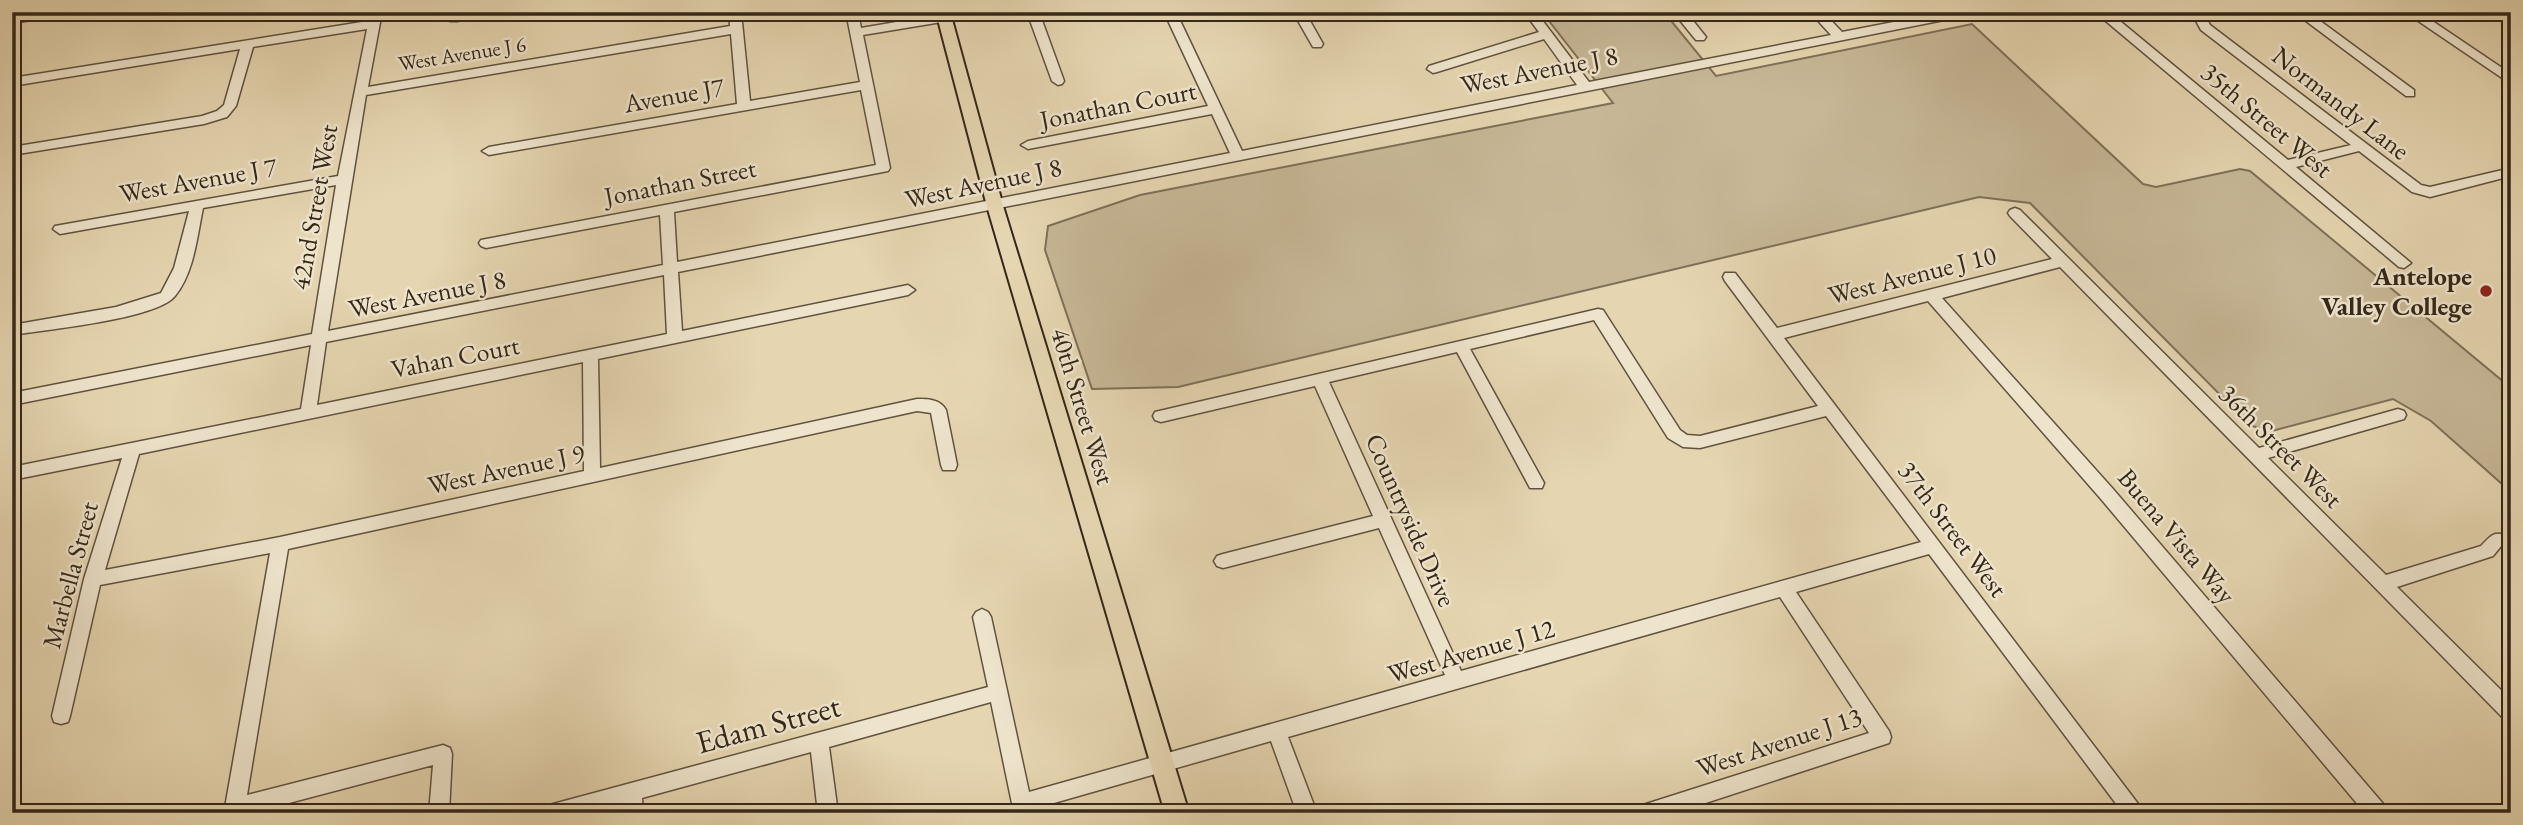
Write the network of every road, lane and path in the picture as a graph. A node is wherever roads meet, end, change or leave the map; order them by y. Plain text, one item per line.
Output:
1 (58, 12) edge
2 (735, 12) edge
3 (852, 12) edge
4 (978, 12) edge
5 (1033, 12) edge
6 (1170, 12) edge
7 (1299, 12) edge
8 (1530, 12) edge
9 (1679, 12) edge
10 (1816, 12) edge
11 (1964, 12) edge
12 (2101, 12) edge
13 (2218, 12) edge
14 (2300, 12) edge
15 (2411, 12) edge
16 (944, 15) edge
17 (375, 18) edge
18 (12, 19) edge
19 (737, 29) junction
20 (856, 32) junction
21 (1546, 34) junction
22 (1839, 36) junction
23 (1700, 37) dead end
24 (1317, 44) dead end
25 (247, 45) junction
26 (1433, 69) dead end
27 (2511, 80) edge
28 (1058, 81) dead end
29 (12, 82) edge
30 (866, 85) junction
31 (1586, 86) junction
32 (361, 92) junction
33 (2410, 93) dead end
34 (744, 106) junction
35 (1215, 109) junction
36 (1028, 145) dead end
37 (2360, 147) junction
38 (12, 151) edge
39 (489, 151) dead end
40 (1237, 154) junction
41 (2286, 165) junction
42 (2511, 172) edge
43 (344, 179) junction
44 (197, 205) junction
45 (995, 206) junction
46 (667, 209) junction
47 (2015, 214) dead end
48 (60, 229) dead end
49 (486, 243) dead end
50 (2062, 262) junction
51 (2404, 263) dead end
52 (671, 271) junction
53 (1730, 277) dead end
54 (908, 290) dead end
55 (1932, 296) junction
56 (12, 330) edge
57 (1773, 335) junction
58 (675, 338) junction
59 (319, 341) junction
60 (1461, 346) junction
61 (590, 354) junction
62 (1320, 379) junction
63 (12, 399) edge
64 (1829, 408) junction
65 (308, 411) junction
66 (2398, 415) dead end
67 (1161, 416) dead end
68 (133, 449) junction
69 (2257, 455) junction
70 (949, 465) dead end
71 (12, 474) edge
72 (592, 475) junction
73 (1536, 483) dead end
74 (1384, 520) junction
75 (2498, 540) dead end
76 (280, 544) junction
77 (1933, 546) junction
78 (1223, 561) dead end
79 (93, 579) junction
80 (2382, 584) junction
81 (1785, 590) junction
82 (982, 617) dead end
83 (1457, 682) junction
84 (998, 692) junction
85 (2511, 713) edge
86 (61, 716) dead end
87 (1277, 732) junction
88 (819, 741) junction
89 (1163, 764) junction
90 (632, 791) junction
91 (1023, 808) edge
92 (234, 810) edge
93 (439, 813) edge
94 (552, 813) edge
95 (633, 813) edge
96 (828, 813) edge
97 (1177, 813) edge
98 (1307, 813) edge
99 (1646, 813) edge
100 (2135, 813) edge
101 (2378, 813) edge

1 - 18 street
2 - 19 street
3 - 20 street
4 - 16 street
5 - 28 street
6 - 35 street
7 - 24 street
8 - 21 street
9 - 23 street
10 - 22 street
11 - 22 street, West Avenue J 8
12 - 41 street, 35th Street West
13 - 37 street, Normandy Lane
14 - 33 street
15 - 27 street
16 - 20 street
16 - 45 main road, 40th Street West
17 - 25 street
17 - 32 street, 42nd Street West
19 - 32 street, West Avenue J 6
19 - 34 street
20 - 30 street
21 - 26 street
21 - 31 street
22 - 31 street, West Avenue J 8
25 - 29 street
25 - 38 street
30 - 34 street, Avenue J7
30 - 46 street, Jonathan Street
31 - 40 street, West Avenue J 8
32 - 43 street, 42nd Street West
34 - 39 street, Avenue J7
35 - 36 street, Jonathan Court
35 - 40 street
37 - 41 street
37 - 42 street, Normandy Lane
40 - 45 street, West Avenue J 8
41 - 51 street, 35th Street West
43 - 44 street, West Avenue J 7
43 - 59 street, 42nd Street West
44 - 48 street, West Avenue J 7
44 - 56 street
45 - 52 street, West Avenue J 8
45 - 89 main road, 40th Street West
46 - 49 street, Jonathan Street
46 - 52 street
47 - 50 street, 36th Street West
50 - 55 street, West Avenue J 10
50 - 69 street, 36th Street West
52 - 58 street
52 - 59 street, West Avenue J 8
53 - 57 street, 37th Street West
54 - 58 street, Vahan Court
55 - 57 street, West Avenue J 10
55 - 101 street, Buena Vista Way
57 - 64 street, 37th Street West
58 - 61 street, Vahan Court
59 - 63 street, West Avenue J 8
59 - 65 street, 42nd Street West
60 - 62 street
60 - 64 street
60 - 73 street
61 - 65 street, Vahan Court
61 - 72 street
62 - 67 street
62 - 74 street, Countryside Drive
64 - 77 street, 37th Street West
65 - 68 street, Vahan Court
66 - 69 street
68 - 71 street, Vahan Court
68 - 79 street, Marbella Street
69 - 80 street, 36th Street West
70 - 72 street, West Avenue J 9
72 - 76 street, West Avenue J 9
74 - 78 street
74 - 83 street, Countryside Drive
75 - 80 street
76 - 79 street, West Avenue J 9
76 - 92 street
77 - 81 street, West Avenue J 12
77 - 100 street, 37th Street West
79 - 86 street, Marbella Street
80 - 85 street, 36th Street West
81 - 83 street, West Avenue J 12
81 - 99 street, West Avenue J 13
82 - 84 street
83 - 87 street, West Avenue J 12
84 - 88 street, Edam Street
84 - 91 street
87 - 89 street, West Avenue J 12
87 - 98 street
88 - 90 street, Edam Street
88 - 96 street
89 - 91 street, West Avenue J 12
89 - 97 main road, 40th Street West
90 - 94 street, Edam Street
90 - 95 street
92 - 93 street

